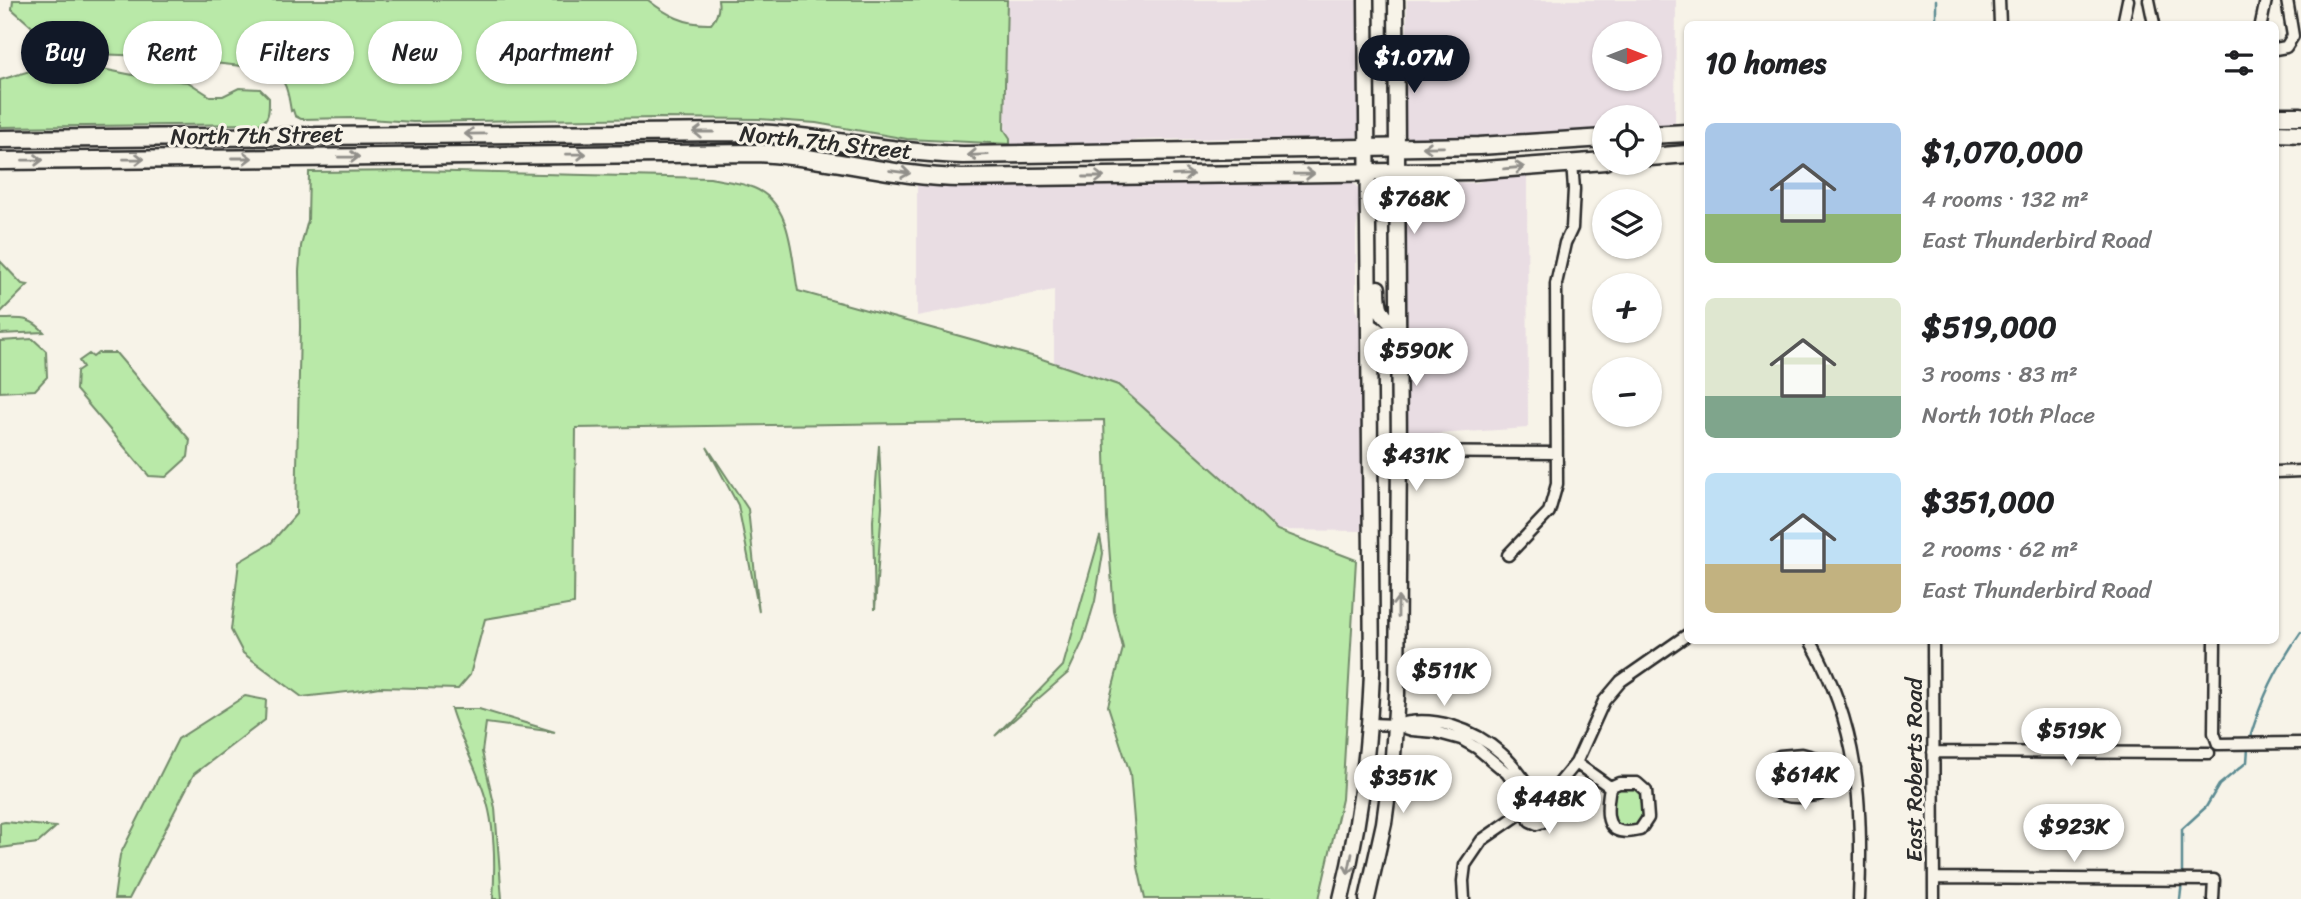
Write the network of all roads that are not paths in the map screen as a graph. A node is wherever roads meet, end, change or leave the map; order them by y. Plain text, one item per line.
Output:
1 (1366, 0) edge
2 (1396, 0) edge
3 (1999, 0) edge
4 (2128, 0) edge
5 (2149, 0) edge
6 (2266, 0) edge
7 (2287, 0) edge
8 (2000, 21) edge
9 (2124, 21) edge
10 (2153, 21) edge
11 (2262, 21) edge
12 (2279, 48) edge
13 (2279, 116) edge
14 (2301, 116) edge
15 (1684, 133) edge
16 (1662, 134) edge
17 (2279, 134) edge
18 (2301, 134) edge
19 (65, 138) junction
20 (0, 139) edge
21 (1592, 139) edge
22 (1368, 148) junction
23 (1396, 148) junction
24 (1684, 154) edge
25 (1662, 156) edge
26 (65, 160) junction
27 (0, 161) edge
28 (1592, 162) edge
29 (1572, 163) junction
30 (1396, 172) junction
31 (1367, 173) junction
32 (1368, 238) junction
33 (1369, 325) junction
34 (1398, 328) junction
35 (1398, 345) junction
36 (1370, 452) junction
37 (1399, 452) junction
38 (1556, 453) junction
39 (2301, 471) edge
40 (2279, 472) edge
41 (1508, 555) dead end
42 (1684, 637) edge
43 (1812, 644) edge
44 (1933, 644) edge
45 (2215, 644) edge
46 (1370, 724) junction
47 (1396, 725) junction
48 (2301, 743) edge
49 (1486, 748) junction
50 (1933, 752) junction
51 (2209, 752) dead end
52 (1576, 764) junction
53 (1856, 768) junction
54 (1833, 771) junction
55 (1611, 787) junction
56 (1540, 800) junction
57 (1527, 811) junction
58 (1934, 878) junction
59 (1341, 899) edge
60 (1367, 899) edge
61 (1464, 899) edge
62 (1858, 899) edge
63 (1934, 899) edge
64 (2213, 899) edge

1 - 22 main road
2 - 23 main road
3 - 8 street
4 - 9 street
5 - 10 street
6 - 11 street
7 - 12 street
13 - 14 main road
15 - 16 main road
17 - 18 main road
19 - 20 main road, North 7th Street
22 -> 19 main road, North 7th Street
19 - 26 main road
21 -> 23 main road, North 7th Street
22 - 23 main road, North 7th Street
22 - 31 main road
23 - 30 main road
24 - 25 main road
27 -> 26 main road, North 7th Street
26 -> 31 main road, North 7th Street
28 - 29 main road, North 7th Street
30 -> 29 main road, North 7th Street
29 - 38 street
30 - 31 main road, North 7th Street
30 - 34 main road
31 - 32 main road
32 - 33 main road
32 - 34 main road
33 - 35 main road
33 - 36 main road
34 - 35 main road
35 - 37 main road
36 - 37 street
36 - 46 main road
37 - 38 street
47 -> 37 main road
38 - 41 street
39 - 40 street
42 - 52 street
43 - 53 street
44 - 50 street, East Roberts Road
45 - 48 street
46 - 47 street
46 -> 59 main road
47 - 49 street
47 - 60 main road
49 - 56 street
49 - 57 street
50 - 51 street
50 - 58 street, East Roberts Road
52 - 55 street
52 - 56 street
53 - 54 street
53 - 62 street
54 - 54 street
55 - 55 street
56 - 57 street
56 - 57 street
57 - 61 street
58 - 63 street, East Roberts Road
58 - 64 street

